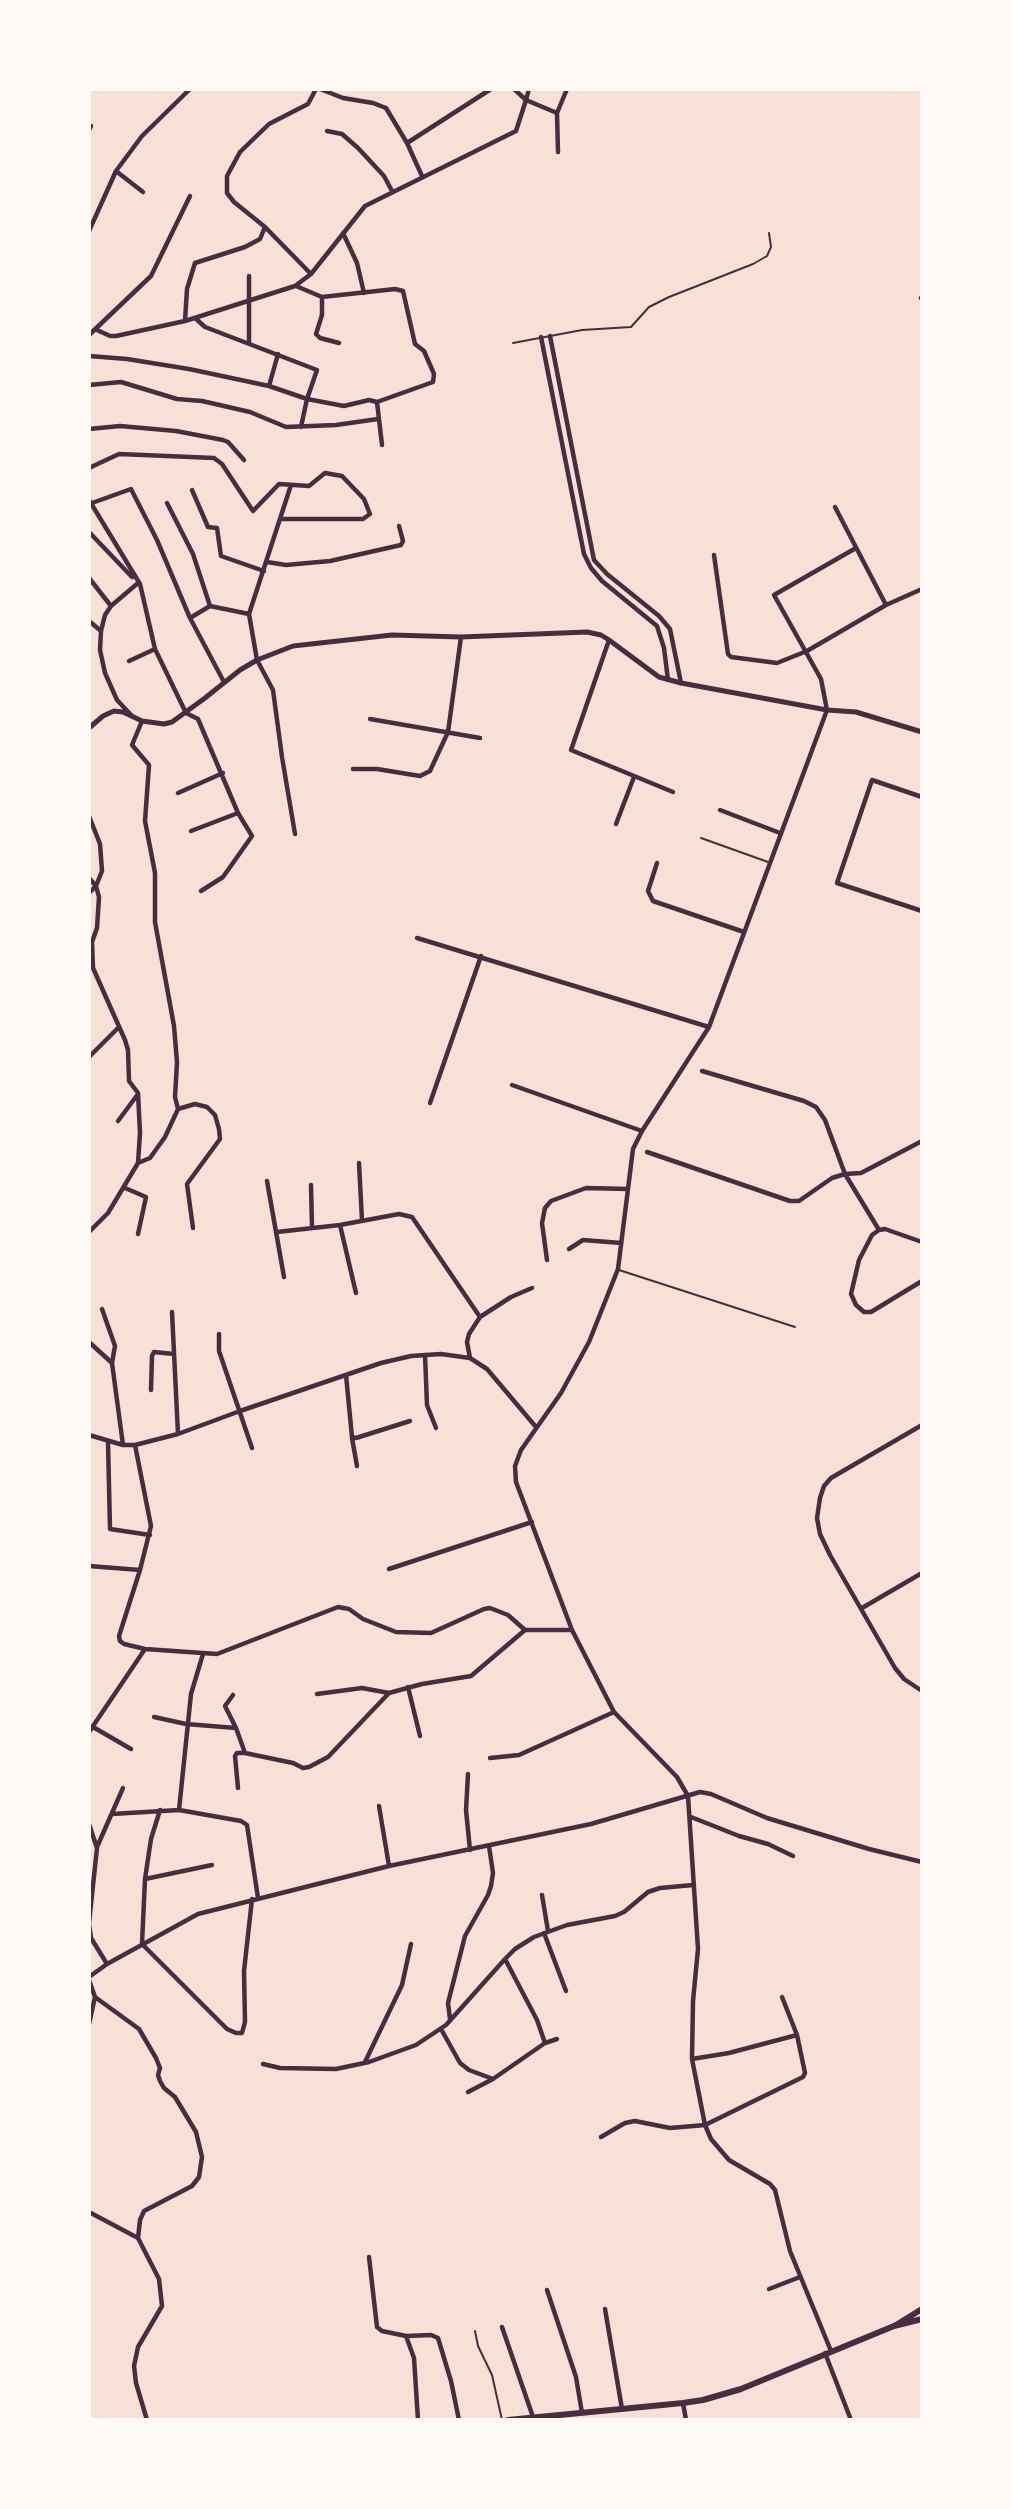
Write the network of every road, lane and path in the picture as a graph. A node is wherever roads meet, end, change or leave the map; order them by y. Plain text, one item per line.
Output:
1 (190, 89) edge
2 (318, 89) edge
3 (491, 89) edge
4 (513, 89) edge
5 (529, 89) edge
6 (567, 89) edge
7 (526, 100) junction
8 (557, 113) junction
9 (327, 131) dead end
10 (407, 143) junction
11 (558, 152) dead end
12 (116, 172) junction
13 (422, 176) junction
14 (392, 191) junction
15 (143, 192) dead end
16 (190, 196) dead end
17 (265, 227) junction
18 (89, 231) edge
19 (343, 233) junction
20 (769, 233) dead end
21 (311, 274) junction
22 (249, 276) dead end
23 (295, 286) junction
24 (364, 293) junction
25 (322, 297) junction
26 (250, 300) junction
27 (194, 318) junction
28 (186, 321) junction
29 (97, 330) junction
30 (89, 335) edge
31 (550, 336) junction
32 (541, 337) junction
33 (248, 342) junction
34 (513, 342) dead end
35 (339, 343) dead end
36 (278, 354) junction
37 (89, 356) edge
38 (89, 384) edge
39 (269, 386) junction
40 (307, 399) junction
41 (377, 402) junction
42 (378, 419) junction
43 (301, 427) junction
44 (89, 429) edge
45 (382, 445) dead end
46 (244, 460) dead end
47 (89, 468) edge
48 (291, 485) junction
49 (192, 490) dead end
50 (91, 501) edge
51 (167, 503) dead end
52 (835, 507) dead end
53 (281, 519) junction
54 (399, 526) dead end
55 (89, 532) edge
56 (856, 548) junction
57 (714, 555) dead end
58 (267, 562) junction
59 (264, 571) junction
60 (89, 578) edge
61 (140, 584) junction
62 (922, 589) edge
63 (886, 605) junction
64 (111, 606) junction
65 (210, 606) junction
66 (249, 614) junction
67 (190, 618) junction
68 (89, 621) edge
69 (101, 631) junction
70 (461, 637) junction
71 (609, 640) junction
72 (155, 649) junction
73 (674, 649) junction
74 (665, 651) junction
75 (807, 651) junction
76 (257, 660) junction
77 (130, 661) dead end
78 (668, 680) junction
79 (224, 682) junction
80 (681, 683) junction
81 (827, 710) junction
82 (186, 713) junction
83 (133, 717) junction
84 (370, 719) dead end
85 (142, 721) junction
86 (89, 728) edge
87 (447, 732) junction
88 (922, 732) edge
89 (480, 738) dead end
90 (353, 769) dead end
91 (223, 773) junction
92 (634, 777) junction
93 (673, 792) dead end
94 (178, 793) dead end
95 (922, 797) edge
96 (720, 810) dead end
97 (238, 813) junction
98 (89, 816) edge
99 (616, 824) dead end
100 (191, 831) dead end
101 (780, 832) junction
102 (295, 834) dead end
103 (701, 838) dead end
104 (769, 862) junction
105 (657, 863) dead end
106 (89, 878) edge
107 (96, 887) junction
108 (201, 891) dead end
109 (89, 893) edge
110 (922, 911) edge
111 (744, 932) junction
112 (417, 938) dead end
113 (481, 956) junction
114 (119, 1027) junction
115 (709, 1027) junction
116 (89, 1057) edge
117 (702, 1071) dead end
118 (512, 1085) dead end
119 (138, 1093) junction
120 (430, 1103) dead end
121 (178, 1109) junction
122 (118, 1121) dead end
123 (642, 1131) junction
124 (922, 1141) edge
125 (648, 1152) dead end
126 (138, 1163) junction
127 (359, 1163) dead end
128 (845, 1174) junction
129 (267, 1181) dead end
130 (311, 1185) dead end
131 (125, 1188) junction
132 (628, 1189) junction
133 (362, 1221) junction
134 (340, 1224) junction
135 (194, 1228) dead end
136 (312, 1228) junction
137 (879, 1230) junction
138 (89, 1232) edge
139 (277, 1232) junction
140 (138, 1234) dead end
141 (922, 1242) edge
142 (621, 1243) junction
143 (569, 1249) dead end
144 (547, 1259) dead end
145 (618, 1269) junction
146 (284, 1277) dead end
147 (922, 1281) edge
148 (531, 1288) dead end
149 (356, 1293) dead end
150 (102, 1308) dead end
151 (172, 1312) dead end
152 (480, 1317) junction
153 (795, 1327) dead end
154 (219, 1334) dead end
155 (89, 1342) edge
156 (174, 1354) junction
157 (425, 1355) junction
158 (470, 1358) junction
159 (112, 1363) junction
160 (346, 1375) junction
161 (151, 1390) dead end
162 (240, 1411) junction
163 (410, 1421) dead end
164 (922, 1425) edge
165 (536, 1427) junction
166 (436, 1428) dead end
167 (178, 1434) junction
168 (89, 1435) edge
169 (352, 1437) junction
170 (108, 1441) junction
171 (123, 1445) junction
172 (135, 1445) junction
173 (252, 1448) dead end
174 (357, 1466) dead end
175 (532, 1521) junction
176 (150, 1535) junction
177 (89, 1566) edge
178 (388, 1569) dead end
179 (141, 1570) junction
180 (922, 1573) edge
181 (862, 1608) junction
182 (526, 1630) junction
183 (572, 1630) junction
184 (145, 1649) junction
185 (203, 1654) junction
186 (408, 1687) junction
187 (922, 1691) edge
188 (389, 1693) junction
189 (317, 1694) dead end
190 (233, 1695) dead end
191 (614, 1712) junction
192 (154, 1717) dead end
193 (186, 1724) junction
194 (236, 1728) junction
195 (91, 1730) edge
196 (420, 1736) dead end
197 (131, 1749) dead end
198 (245, 1753) junction
199 (490, 1758) dead end
200 (468, 1774) dead end
201 (123, 1788) dead end
202 (238, 1788) dead end
203 (688, 1796) junction
204 (379, 1805) dead end
205 (160, 1810) junction
206 (179, 1810) junction
207 (112, 1814) junction
208 (691, 1817) junction
209 (89, 1824) edge
210 (91, 1830) edge
211 (489, 1846) junction
212 (97, 1848) junction
213 (470, 1850) junction
214 (793, 1856) dead end
215 (922, 1861) edge
216 (212, 1866) dead end
217 (389, 1866) junction
218 (145, 1879) junction
219 (693, 1885) junction
220 (92, 1886) edge
221 (542, 1895) dead end
222 (258, 1898) junction
223 (251, 1899) junction
224 (89, 1924) edge
225 (546, 1932) junction
226 (90, 1938) edge
227 (142, 1944) junction
228 (411, 1944) dead end
229 (505, 1959) junction
230 (107, 1964) junction
231 (89, 1979) edge
232 (566, 1991) dead end
233 (95, 1997) junction
234 (782, 1997) dead end
235 (450, 2020) junction
236 (89, 2024) edge
237 (441, 2029) junction
238 (797, 2035) junction
239 (557, 2039) dead end
240 (545, 2043) junction
241 (692, 2059) junction
242 (365, 2063) junction
243 (263, 2064) dead end
244 (493, 2078) junction
245 (468, 2092) dead end
246 (705, 2125) junction
247 (601, 2137) dead end
248 (89, 2212) edge
249 (138, 2238) junction
250 (369, 2257) dead end
251 (800, 2277) junction
252 (769, 2289) dead end
253 (547, 2290) dead end
254 (606, 2309) dead end
255 (922, 2309) edge
256 (922, 2319) edge
257 (894, 2326) junction
258 (502, 2327) dead end
259 (475, 2331) dead end
260 (406, 2336) junction
261 (828, 2352) junction
262 (683, 2403) junction
263 (622, 2409) junction
264 (582, 2413) junction
265 (533, 2417) junction
266 (147, 2420) edge
267 (418, 2420) edge
268 (458, 2420) edge
269 (502, 2420) edge
270 (508, 2420) edge
271 (686, 2420) edge
272 (851, 2420) edge

1 - 12 street
2 - 10 street
2 - 17 street
3 - 10 street
4 - 7 street
5 - 7 street
6 - 8 street
7 - 8 street
7 - 13 street
8 - 11 street
9 - 14 street
10 - 13 street
12 - 15 street
12 - 18 street
13 - 14 street
14 - 19 street
16 - 29 street
17 - 21 street
17 - 28 street
19 - 21 street
19 - 24 street
20 - 31 lane
21 - 23 street
22 - 26 street
23 - 25 street
23 - 26 street
24 - 25 street
24 - 41 street
25 - 35 street
26 - 27 street
26 - 33 street
27 - 28 street
27 - 33 street
28 - 29 street
29 - 30 street
31 - 32 lane
31 - 73 street
32 - 34 lane
32 - 74 street
33 - 36 street
36 - 39 street
36 - 40 street
37 - 39 street
38 - 43 street
39 - 40 street
40 - 41 street
40 - 43 street
41 - 42 street
42 - 43 street
42 - 45 street
44 - 46 street
47 - 48 street
48 - 53 street
48 - 53 street
49 - 59 street
50 - 61 street
50 - 67 street
51 - 65 street
52 - 56 street
53 - 58 street
54 - 58 street
55 - 61 street
56 - 63 street
56 - 75 street
57 - 75 street
58 - 59 street
59 - 66 street
60 - 64 street
61 - 64 street
61 - 72 street
62 - 63 street
63 - 75 street
64 - 69 street
65 - 66 street
65 - 67 street
66 - 76 street
67 - 79 street
68 - 69 street
69 - 83 street
70 - 71 street
70 - 76 street
70 - 87 street
71 - 78 street
71 - 92 street
72 - 77 street
72 - 82 street
73 - 74 street
73 - 80 street
74 - 78 street
75 - 81 street
76 - 79 street
76 - 102 street
78 - 80 street
79 - 82 street
80 - 81 street
81 - 88 street
81 - 101 street
82 - 85 street
82 - 91 street
83 - 85 street
83 - 86 street
84 - 87 street
85 - 121 street
87 - 89 street
87 - 90 street
91 - 94 street
91 - 97 street
92 - 93 street
92 - 99 street
95 - 110 street
96 - 101 street
97 - 100 street
97 - 108 street
98 - 107 street
101 - 104 street
103 - 104 lane
104 - 111 street
105 - 111 street
106 - 107 street
107 - 109 street
107 - 114 street
111 - 115 street
112 - 113 street
113 - 115 street
113 - 120 street
114 - 116 street
114 - 119 street
115 - 123 street
117 - 128 street
118 - 123 street
119 - 122 street
119 - 126 street
121 - 126 street
121 - 135 street
123 - 132 street
124 - 128 street
125 - 128 street
126 - 131 street
127 - 133 street
128 - 137 street
129 - 139 street
130 - 136 street
131 - 138 street
131 - 140 street
132 - 142 street
132 - 144 street
133 - 134 street
133 - 152 street
134 - 136 street
134 - 149 street
136 - 139 street
137 - 141 street
137 - 147 street
139 - 146 street
142 - 143 street
142 - 145 street
145 - 153 lane
145 - 165 street
148 - 152 street
150 - 159 street
151 - 156 street
152 - 158 street
154 - 162 street
155 - 159 street
156 - 161 street
156 - 167 street
157 - 158 street
157 - 160 street
157 - 166 street
158 - 165 street
159 - 171 street
160 - 162 street
160 - 169 street
162 - 167 street
162 - 173 street
163 - 169 street
164 - 181 street
165 - 175 street
167 - 172 street
168 - 170 street
169 - 174 street
170 - 171 street
170 - 176 street
171 - 172 street
172 - 176 street
175 - 178 street
175 - 183 street
176 - 179 street
177 - 179 street
179 - 184 street
180 - 181 street
181 - 187 street
182 - 183 street
182 - 185 street
182 - 186 street
183 - 191 street
184 - 185 street
184 - 195 street
185 - 193 street
186 - 188 street
186 - 196 street
188 - 189 street
188 - 198 street
190 - 194 street
191 - 199 street
191 - 203 street
192 - 193 street
193 - 194 street
193 - 206 street
194 - 198 street
195 - 197 street
198 - 202 street
200 - 213 street
201 - 207 street
203 - 208 street
203 - 211 street
203 - 215 street
204 - 217 street
205 - 206 street
205 - 207 street
205 - 218 street
206 - 222 street
207 - 212 street
208 - 214 street
208 - 219 street
209 - 210 street
210 - 212 street
211 - 213 street
211 - 235 street
212 - 220 street
213 - 217 street
216 - 218 street
217 - 222 street
218 - 227 street
219 - 225 street
219 - 241 street
220 - 224 street
221 - 225 street
222 - 223 street
223 - 227 street
223 - 227 street
224 - 226 street
225 - 229 street
225 - 232 street
226 - 230 street
227 - 230 street
228 - 242 street
229 - 235 street
229 - 240 street
230 - 231 street
231 - 233 street
233 - 236 street
233 - 249 street
234 - 238 street
235 - 237 street
237 - 242 street
237 - 244 street
238 - 241 street
238 - 246 street
239 - 240 street
240 - 244 street
241 - 246 street
242 - 243 street
244 - 245 street
246 - 247 street
246 - 251 street
248 - 249 street
249 - 266 street
250 - 260 street
251 - 252 street
251 - 261 street
253 - 264 street
254 - 263 street
255 - 257 main road
256 - 257 main road
257 - 261 main road
258 - 265 street
259 - 269 lane
260 - 267 street
260 - 268 street
261 - 262 main road
261 - 272 street
262 - 263 main road
262 - 271 street
263 - 264 main road
264 - 265 main road
265 - 270 main road

